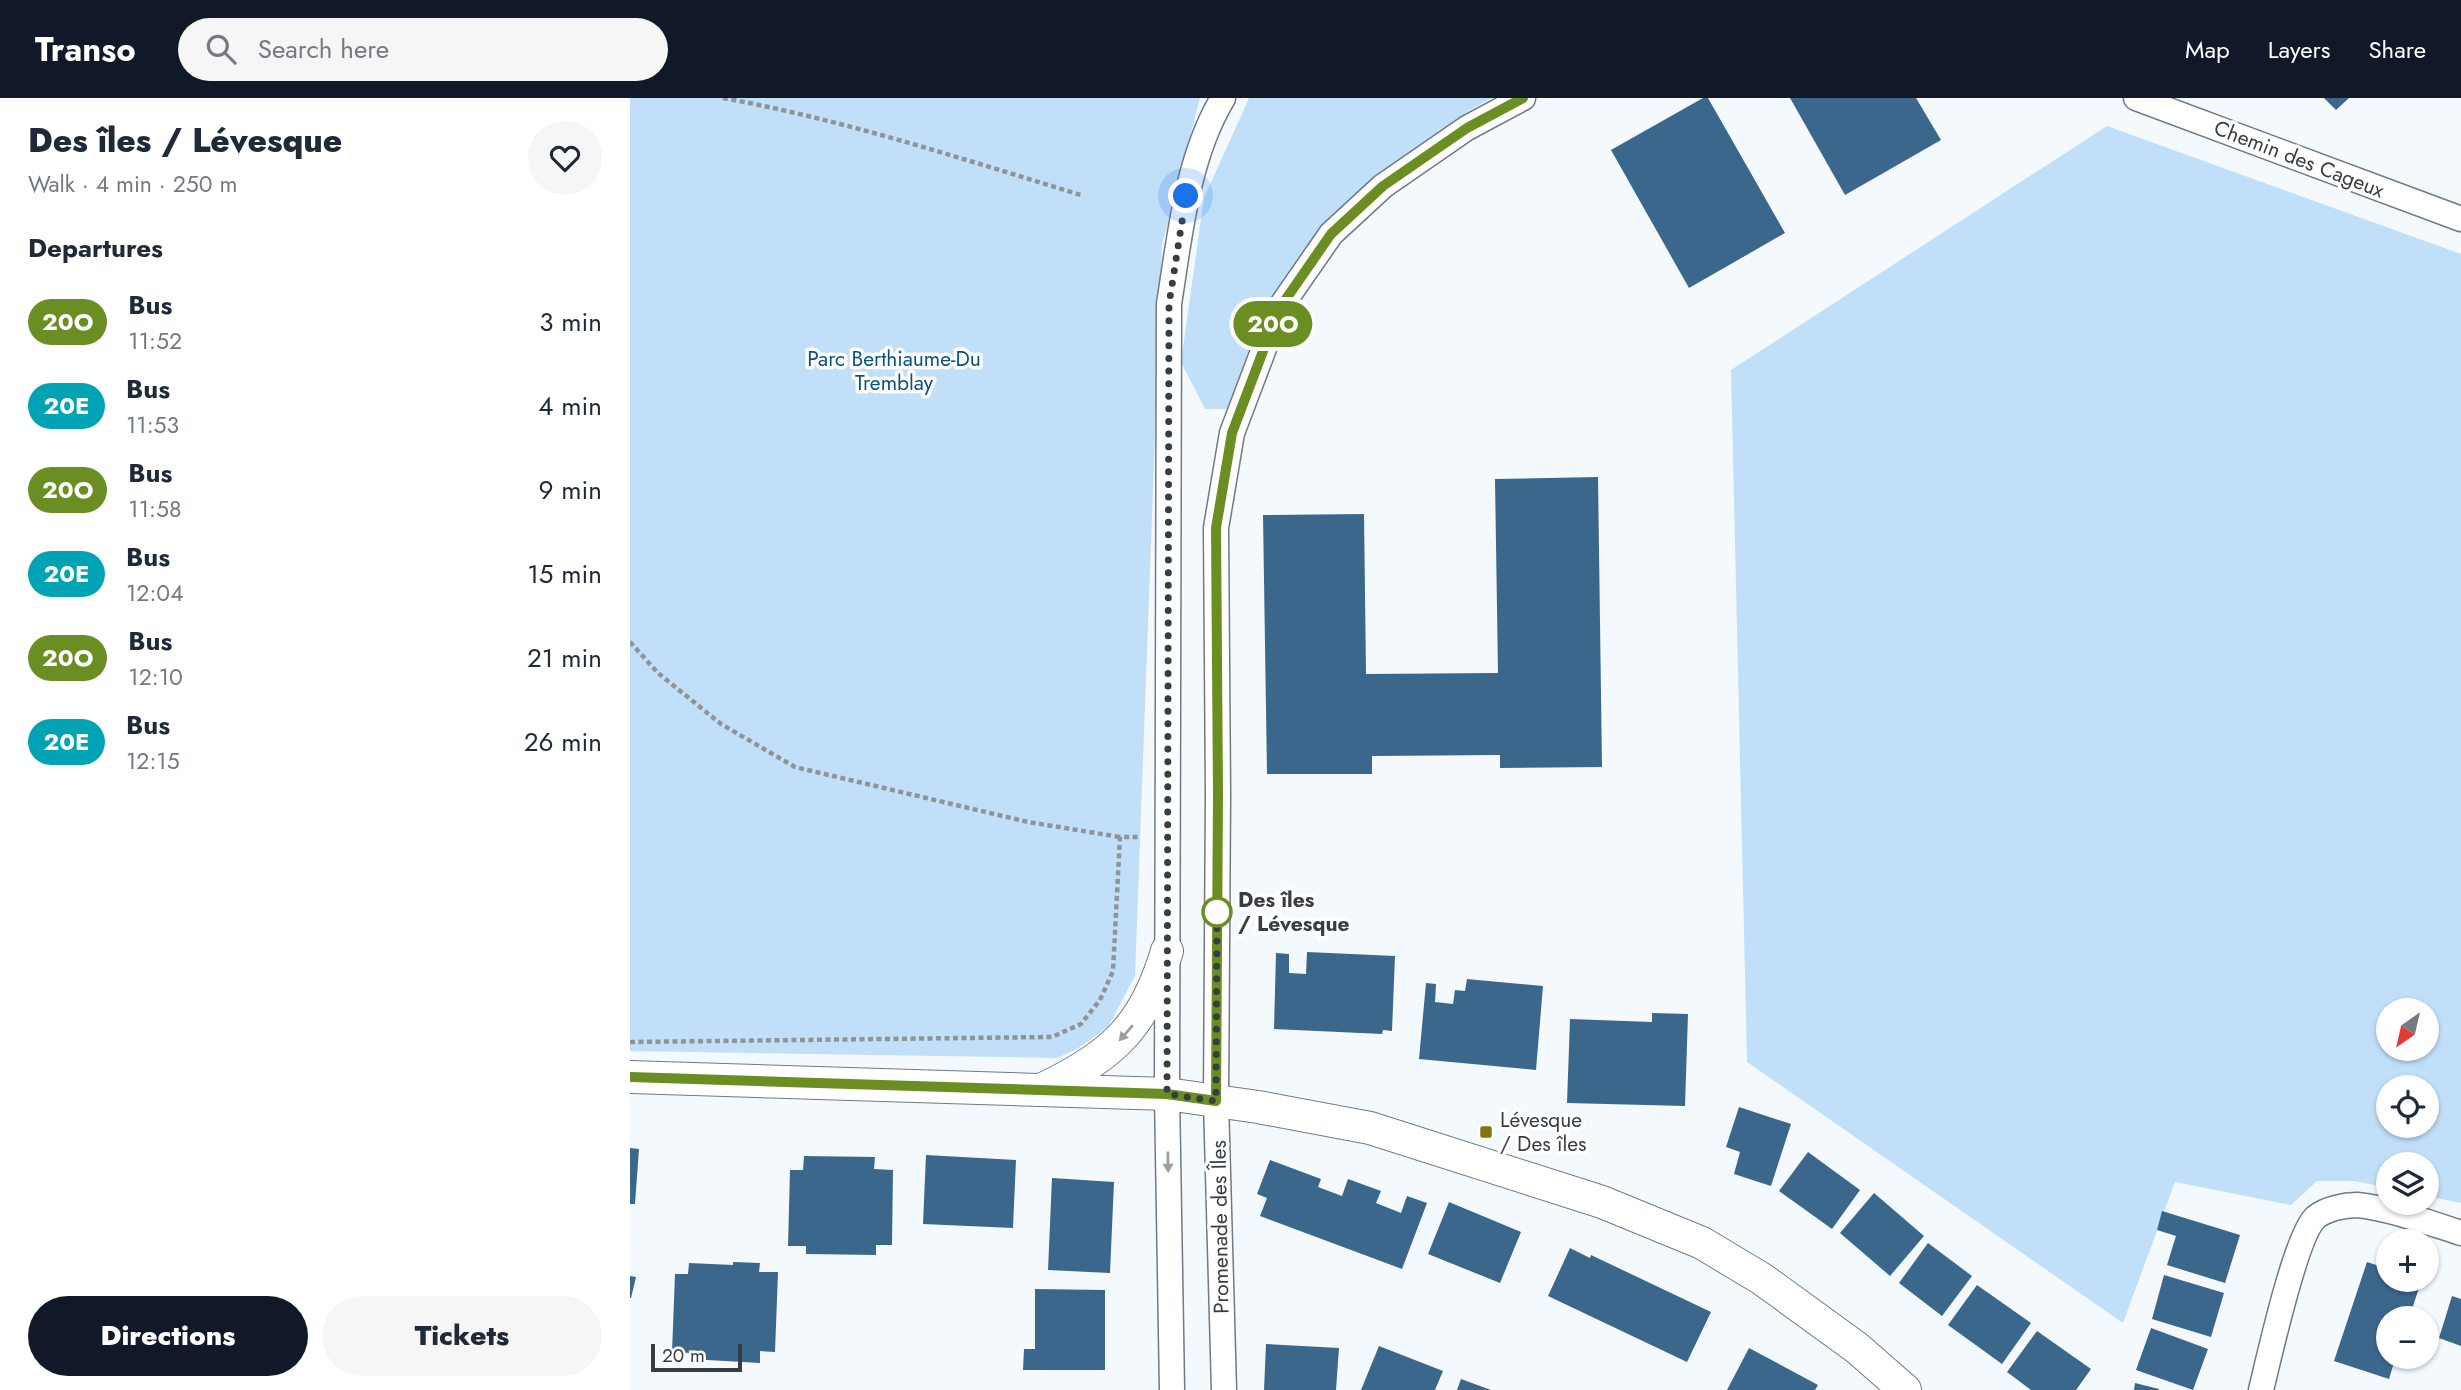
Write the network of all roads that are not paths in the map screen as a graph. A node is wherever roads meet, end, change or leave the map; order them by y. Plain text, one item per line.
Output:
1 (1223, 98) edge
2 (1523, 98) edge
3 (2136, 98) edge
4 (2461, 219) edge
5 (1167, 951) junction
6 (630, 1077) edge
7 (1042, 1089) junction
8 (1167, 1094) junction
9 (1216, 1101) junction
10 (2461, 1233) edge
11 (1172, 1390) edge
12 (1224, 1390) edge
13 (1905, 1390) edge
14 (2260, 1390) edge

1 - 5 street
2 - 9 street, Promenade des Îles
3 - 4 street, Chemin des Cageux
5 -> 7 street
5 - 8 street
6 - 7 street
7 - 8 street
8 - 9 street
8 -> 11 street
9 - 12 street, Promenade des Îles
9 - 13 street
10 - 14 street

